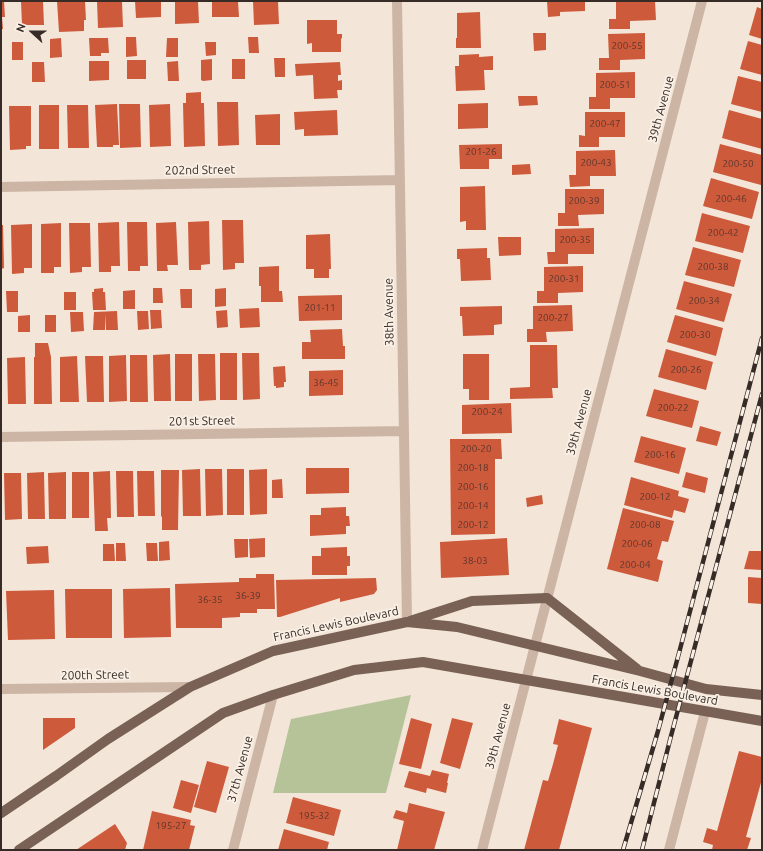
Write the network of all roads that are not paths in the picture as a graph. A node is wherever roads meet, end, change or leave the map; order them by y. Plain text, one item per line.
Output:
1 (397, 1) edge
2 (702, 1) edge
3 (400, 180) junction
4 (1, 186) edge
5 (404, 432) junction
6 (1, 437) edge
7 (547, 598) junction
8 (407, 622) junction
9 (535, 646) junction
10 (640, 671) junction
11 (526, 680) junction
12 (190, 687) junction
13 (1, 690) edge
14 (273, 695) junction
15 (762, 695) edge
16 (706, 712) junction
17 (762, 721) edge
18 (1, 813) edge
19 (19, 850) edge
20 (232, 850) edge
21 (482, 850) edge
22 (669, 850) edge

1 - 3 street, 38th Avenue
2 - 7 street, 39th Avenue
3 - 4 street, 202nd Street
3 - 5 street, 38th Avenue
5 - 6 street, 201st Street
5 - 8 street, 38th Avenue
7 - 8 main road
7 - 9 street, 39th Avenue
7 - 10 main road
8 - 9 main road, Francis Lewis Boulevard
8 - 12 main road, Francis Lewis Boulevard
9 - 10 main road, Francis Lewis Boulevard
9 - 11 street, 39th Avenue
10 - 15 main road, Francis Lewis Boulevard
11 - 14 main road, Francis Lewis Boulevard
11 - 16 main road, Francis Lewis Boulevard
11 - 21 street, 39th Avenue
12 - 13 street, 200th Street
12 - 18 main road, Francis Lewis Boulevard
14 - 19 main road, Francis Lewis Boulevard
14 - 20 street, 37th Avenue
16 - 17 main road, Francis Lewis Boulevard
16 - 22 street

